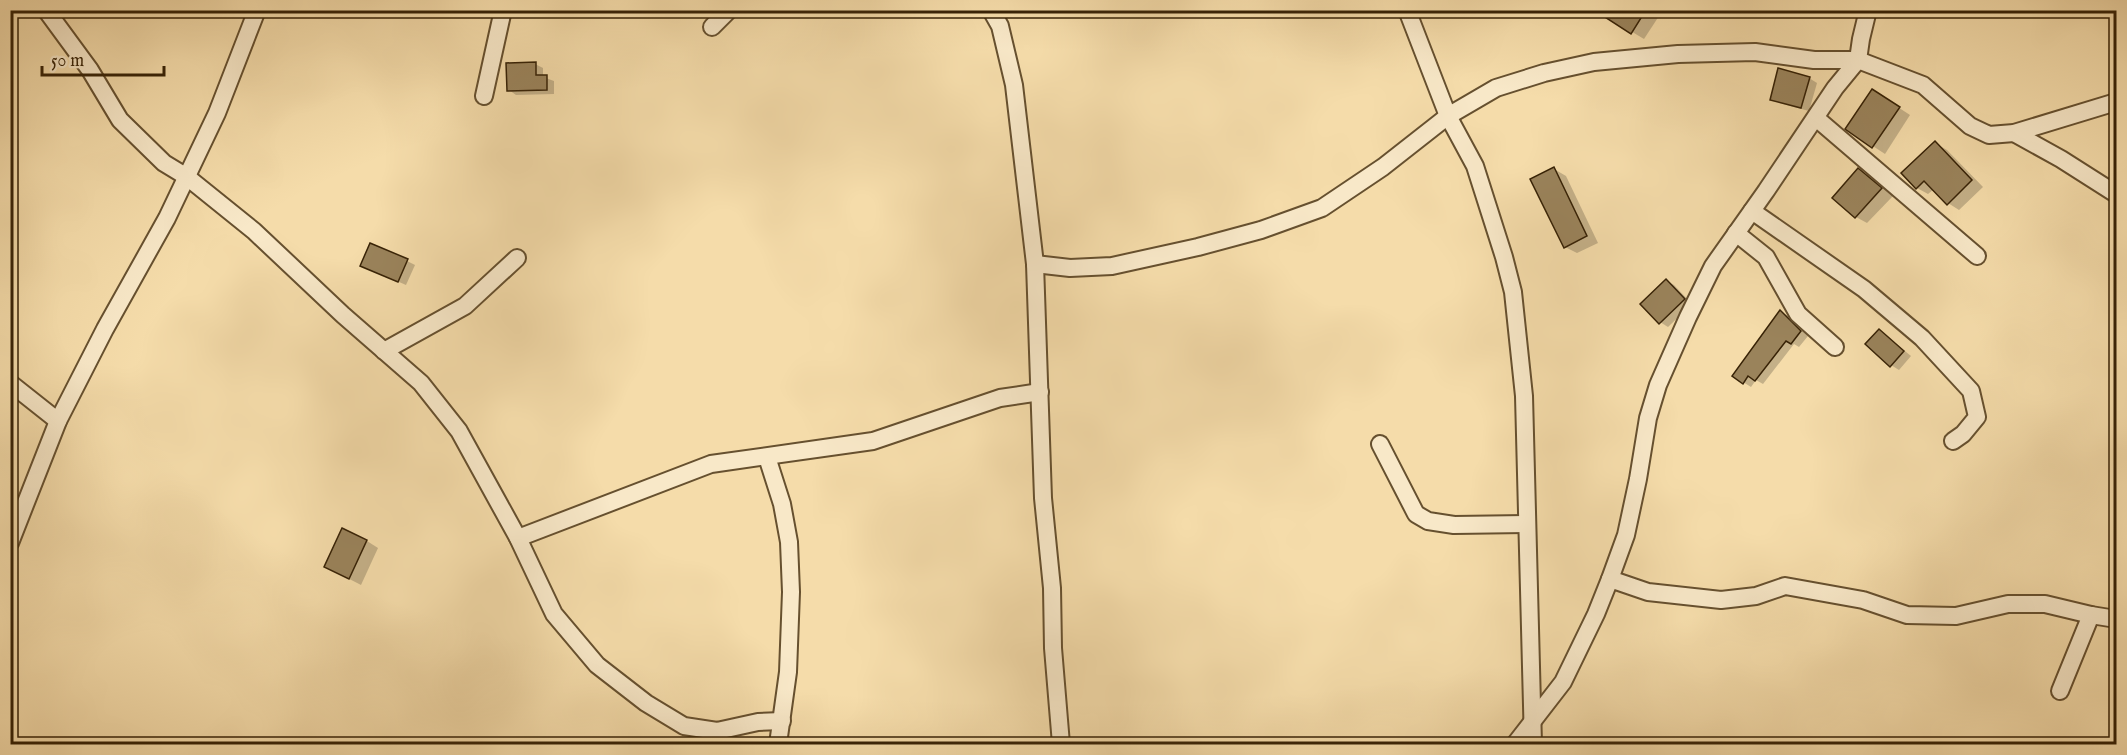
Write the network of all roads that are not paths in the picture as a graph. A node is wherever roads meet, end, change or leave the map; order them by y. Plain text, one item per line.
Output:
1 (46, 10) edge
2 (257, 10) edge
3 (502, 10) edge
4 (729, 10) edge
5 (991, 10) edge
6 (1407, 10) edge
7 (1868, 10) edge
8 (712, 27) dead end
9 (1858, 60) junction
10 (484, 96) dead end
11 (2116, 102) edge
12 (1448, 116) junction
13 (1816, 118) junction
14 (2014, 133) junction
15 (187, 177) junction
16 (2116, 194) edge
17 (1752, 211) junction
18 (1736, 233) junction
19 (1977, 256) dead end
20 (517, 258) dead end
21 (1035, 264) junction
22 (1835, 347) dead end
23 (384, 351) junction
24 (10, 383) edge
25 (1040, 392) junction
26 (58, 421) junction
27 (1953, 441) dead end
28 (1380, 444) dead end
29 (767, 457) junction
30 (1526, 524) junction
31 (518, 538) junction
32 (10, 543) edge
33 (1610, 579) junction
34 (2091, 615) junction
35 (2116, 619) edge
36 (2060, 691) dead end
37 (1534, 721) junction
38 (782, 722) junction
39 (778, 744) edge
40 (1061, 744) edge
41 (1515, 744) edge
42 (1533, 744) edge

1 - 15 street
2 - 15 street
3 - 10 street
4 - 8 street
5 - 21 street
6 - 12 street
7 - 9 street
9 - 12 street
9 - 13 street
9 - 14 street
11 - 14 street
12 - 21 street
12 - 30 street
13 - 17 street
13 - 19 street
14 - 16 street
15 - 23 street
15 - 26 street
17 - 18 street
17 - 27 street
18 - 22 street
18 - 33 street
20 - 23 street
21 - 25 street
23 - 31 street
24 - 26 street
25 - 29 street
25 - 40 street
26 - 32 street
28 - 30 street
29 - 31 street
29 - 38 street
30 - 37 street
31 - 38 street
33 - 34 street
33 - 37 street
34 - 35 street
34 - 36 street
37 - 41 street
37 - 42 street
38 - 39 street

